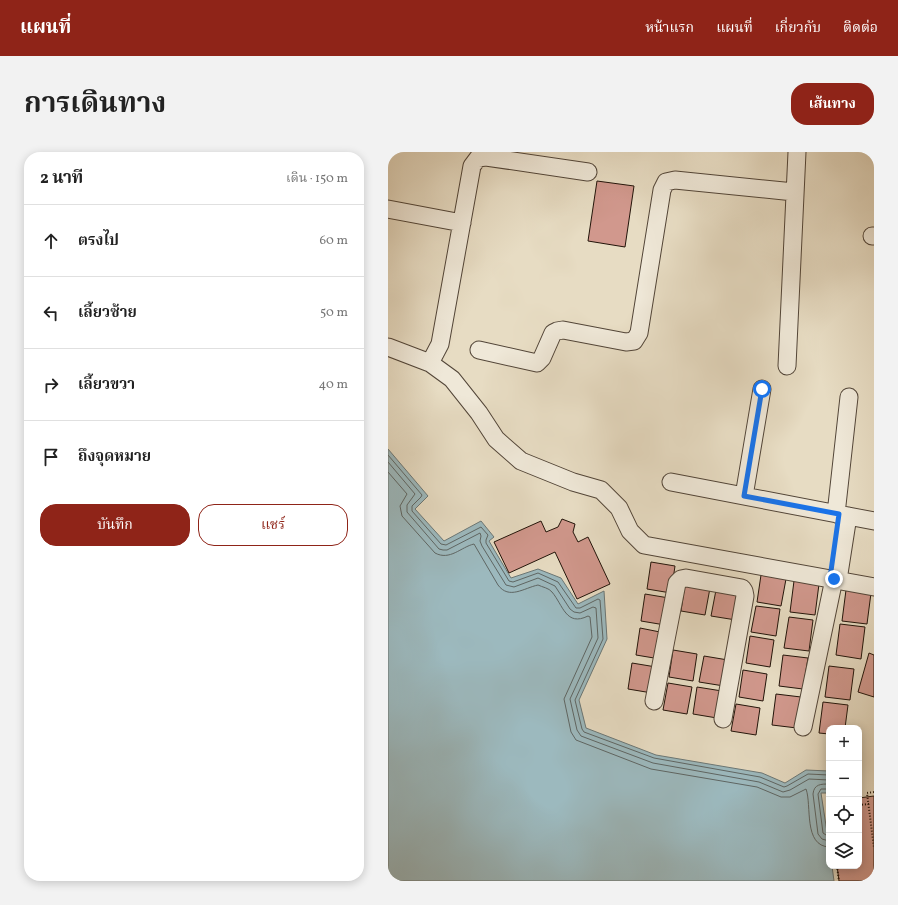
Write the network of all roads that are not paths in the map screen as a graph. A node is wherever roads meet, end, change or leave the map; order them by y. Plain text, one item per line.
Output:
1 (797, 152) edge
2 (588, 172) dead end
3 (794, 192) junction
4 (388, 210) edge
5 (462, 223) junction
6 (388, 347) edge
7 (480, 350) dead end
8 (430, 363) junction
9 (787, 366) dead end
10 (762, 389) dead end
11 (849, 397) dead end
12 (671, 482) dead end
13 (744, 496) junction
14 (841, 515) junction
15 (874, 521) edge
16 (718, 558) junction
17 (834, 579) junction
18 (713, 582) junction
19 (874, 587) edge
20 (654, 701) dead end
21 (723, 719) dead end
22 (803, 727) dead end

1 - 3 street
2 - 5 street
3 - 7 street
3 - 9 street
4 - 5 street
5 - 8 street
6 - 8 street
8 - 16 street
10 - 13 street
11 - 14 street
12 - 13 street
13 - 14 street
14 - 15 street
14 - 17 street
16 - 17 street
16 - 18 street
17 - 19 street
17 - 22 street
18 - 20 street
18 - 21 street

